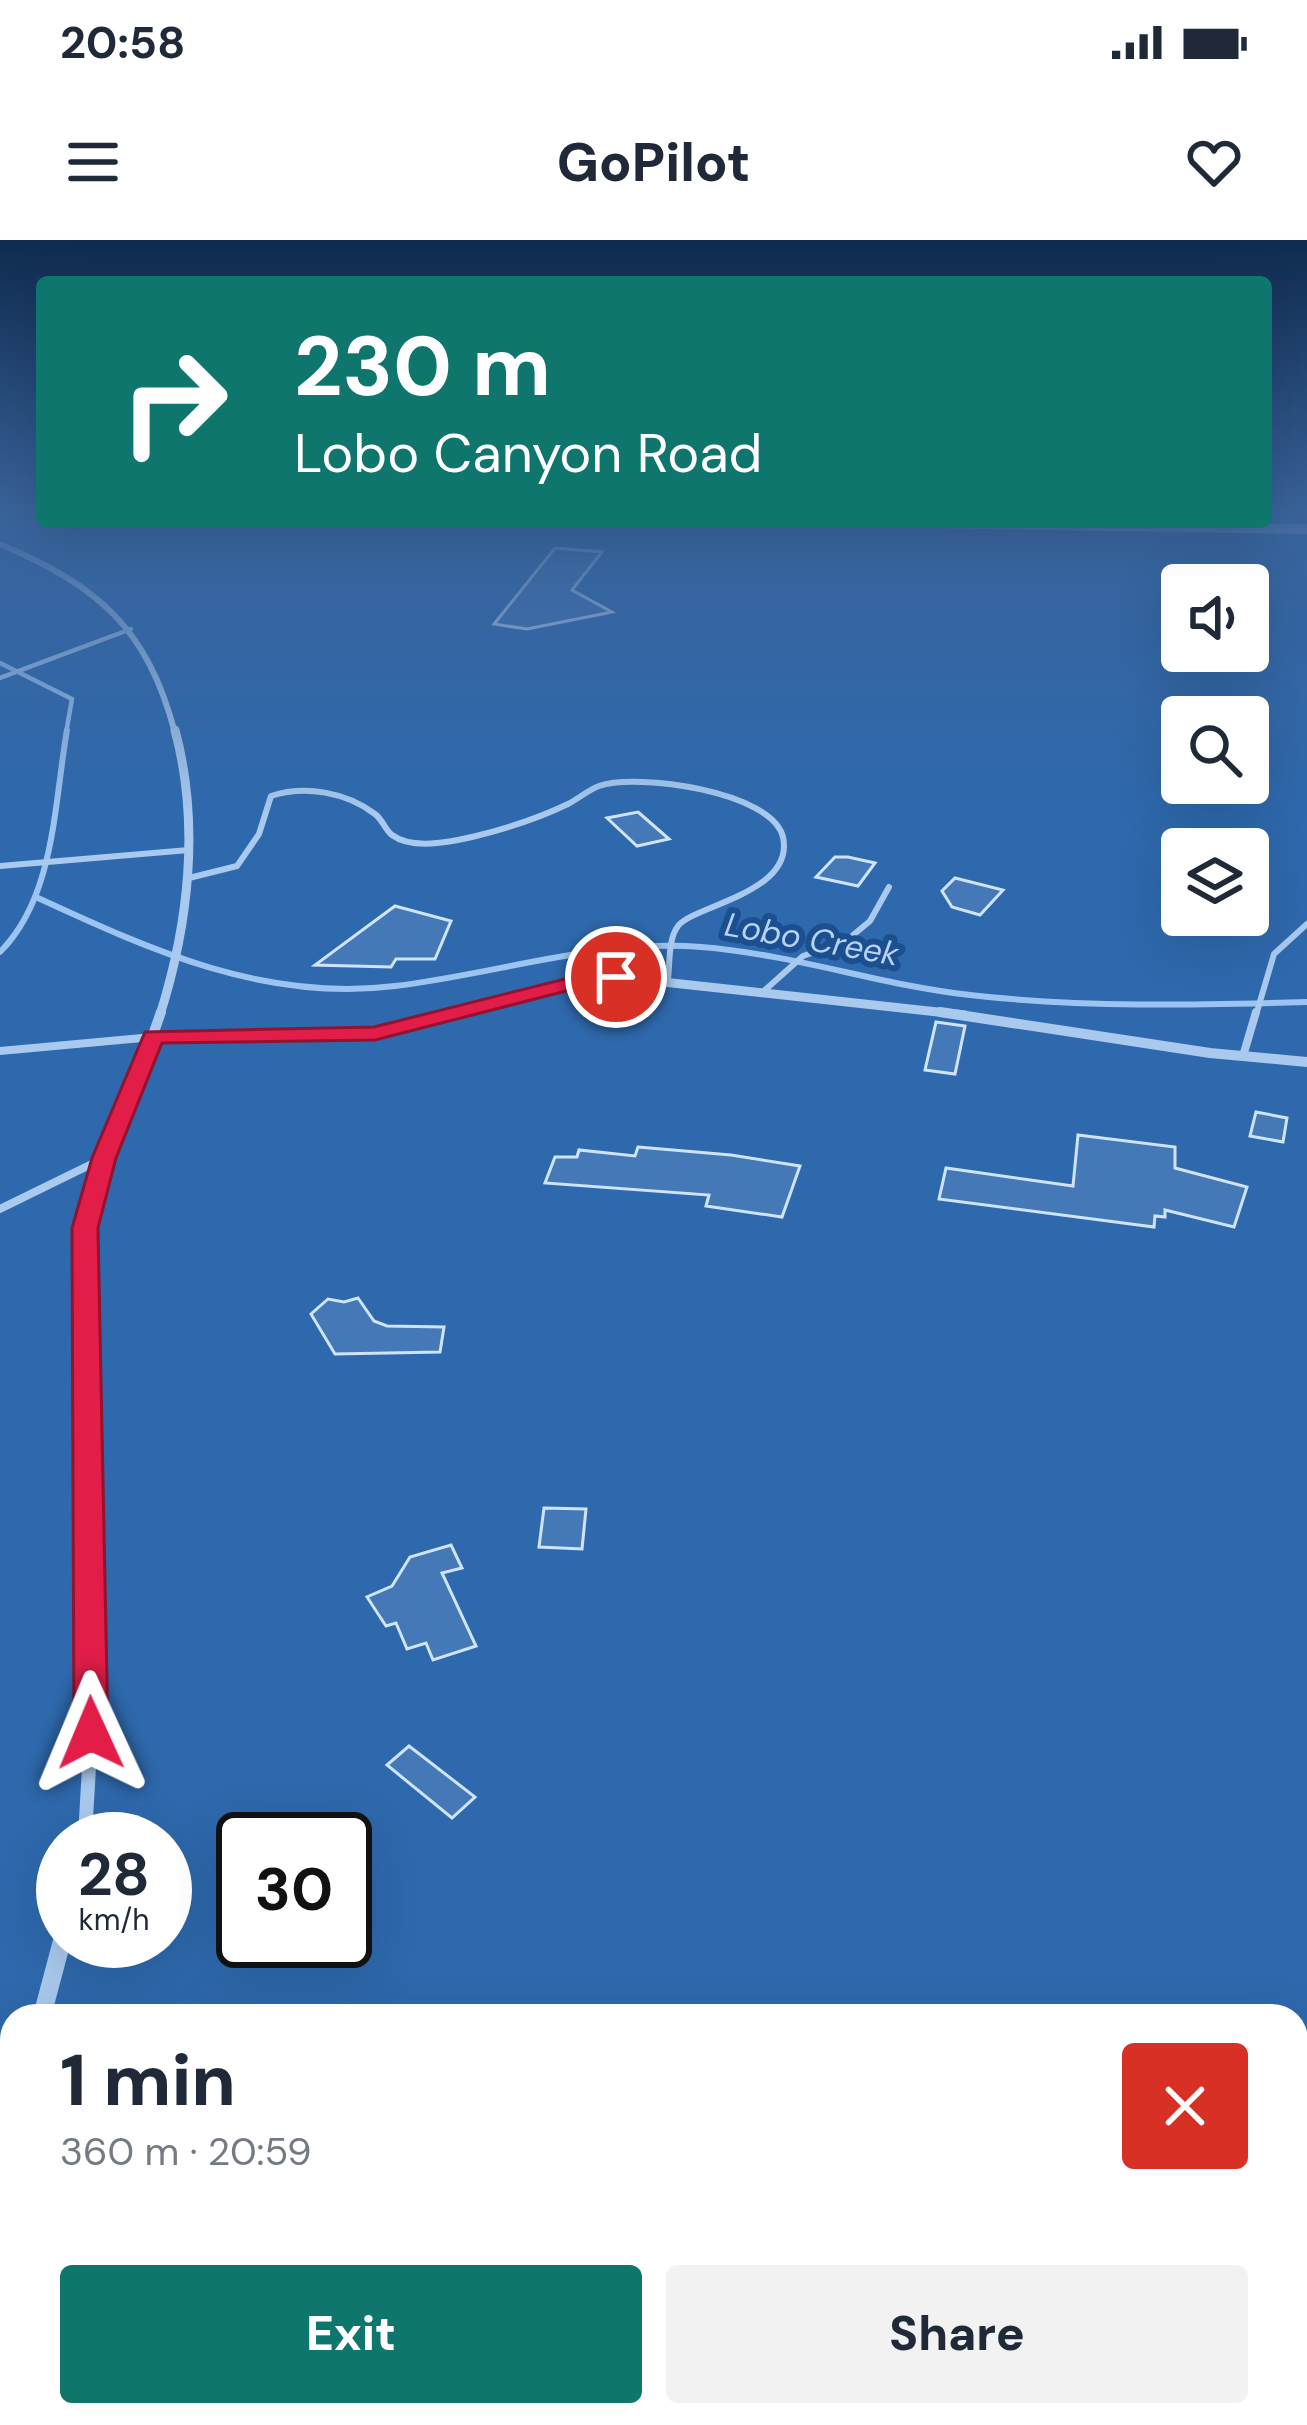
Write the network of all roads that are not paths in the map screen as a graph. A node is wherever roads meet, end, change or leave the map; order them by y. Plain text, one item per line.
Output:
1 (110, 613) edge
2 (130, 628) junction
3 (0, 678) edge
4 (189, 850) junction
5 (0, 866) edge
6 (189, 878) junction
7 (889, 887) dead end
8 (1307, 924) edge
9 (668, 979) junction
10 (765, 991) junction
11 (153, 1036) junction
12 (0, 1051) edge
13 (1243, 1056) junction
14 (1307, 1062) edge
15 (104, 1158) junction
16 (0, 1210) edge
17 (87, 1812) edge
18 (55, 1968) edge
19 (45, 2004) edge

1 - 2 street
2 - 3 lane
2 - 4 street
4 - 5 lane
4 - 6 street
6 - 9 lane
6 - 11 street
7 - 10 lane
8 - 13 lane
9 - 10 street
9 - 11 street
10 - 13 street
11 - 12 lane
11 - 15 street
13 - 14 street
15 - 16 lane
15 - 17 street
18 - 19 street

